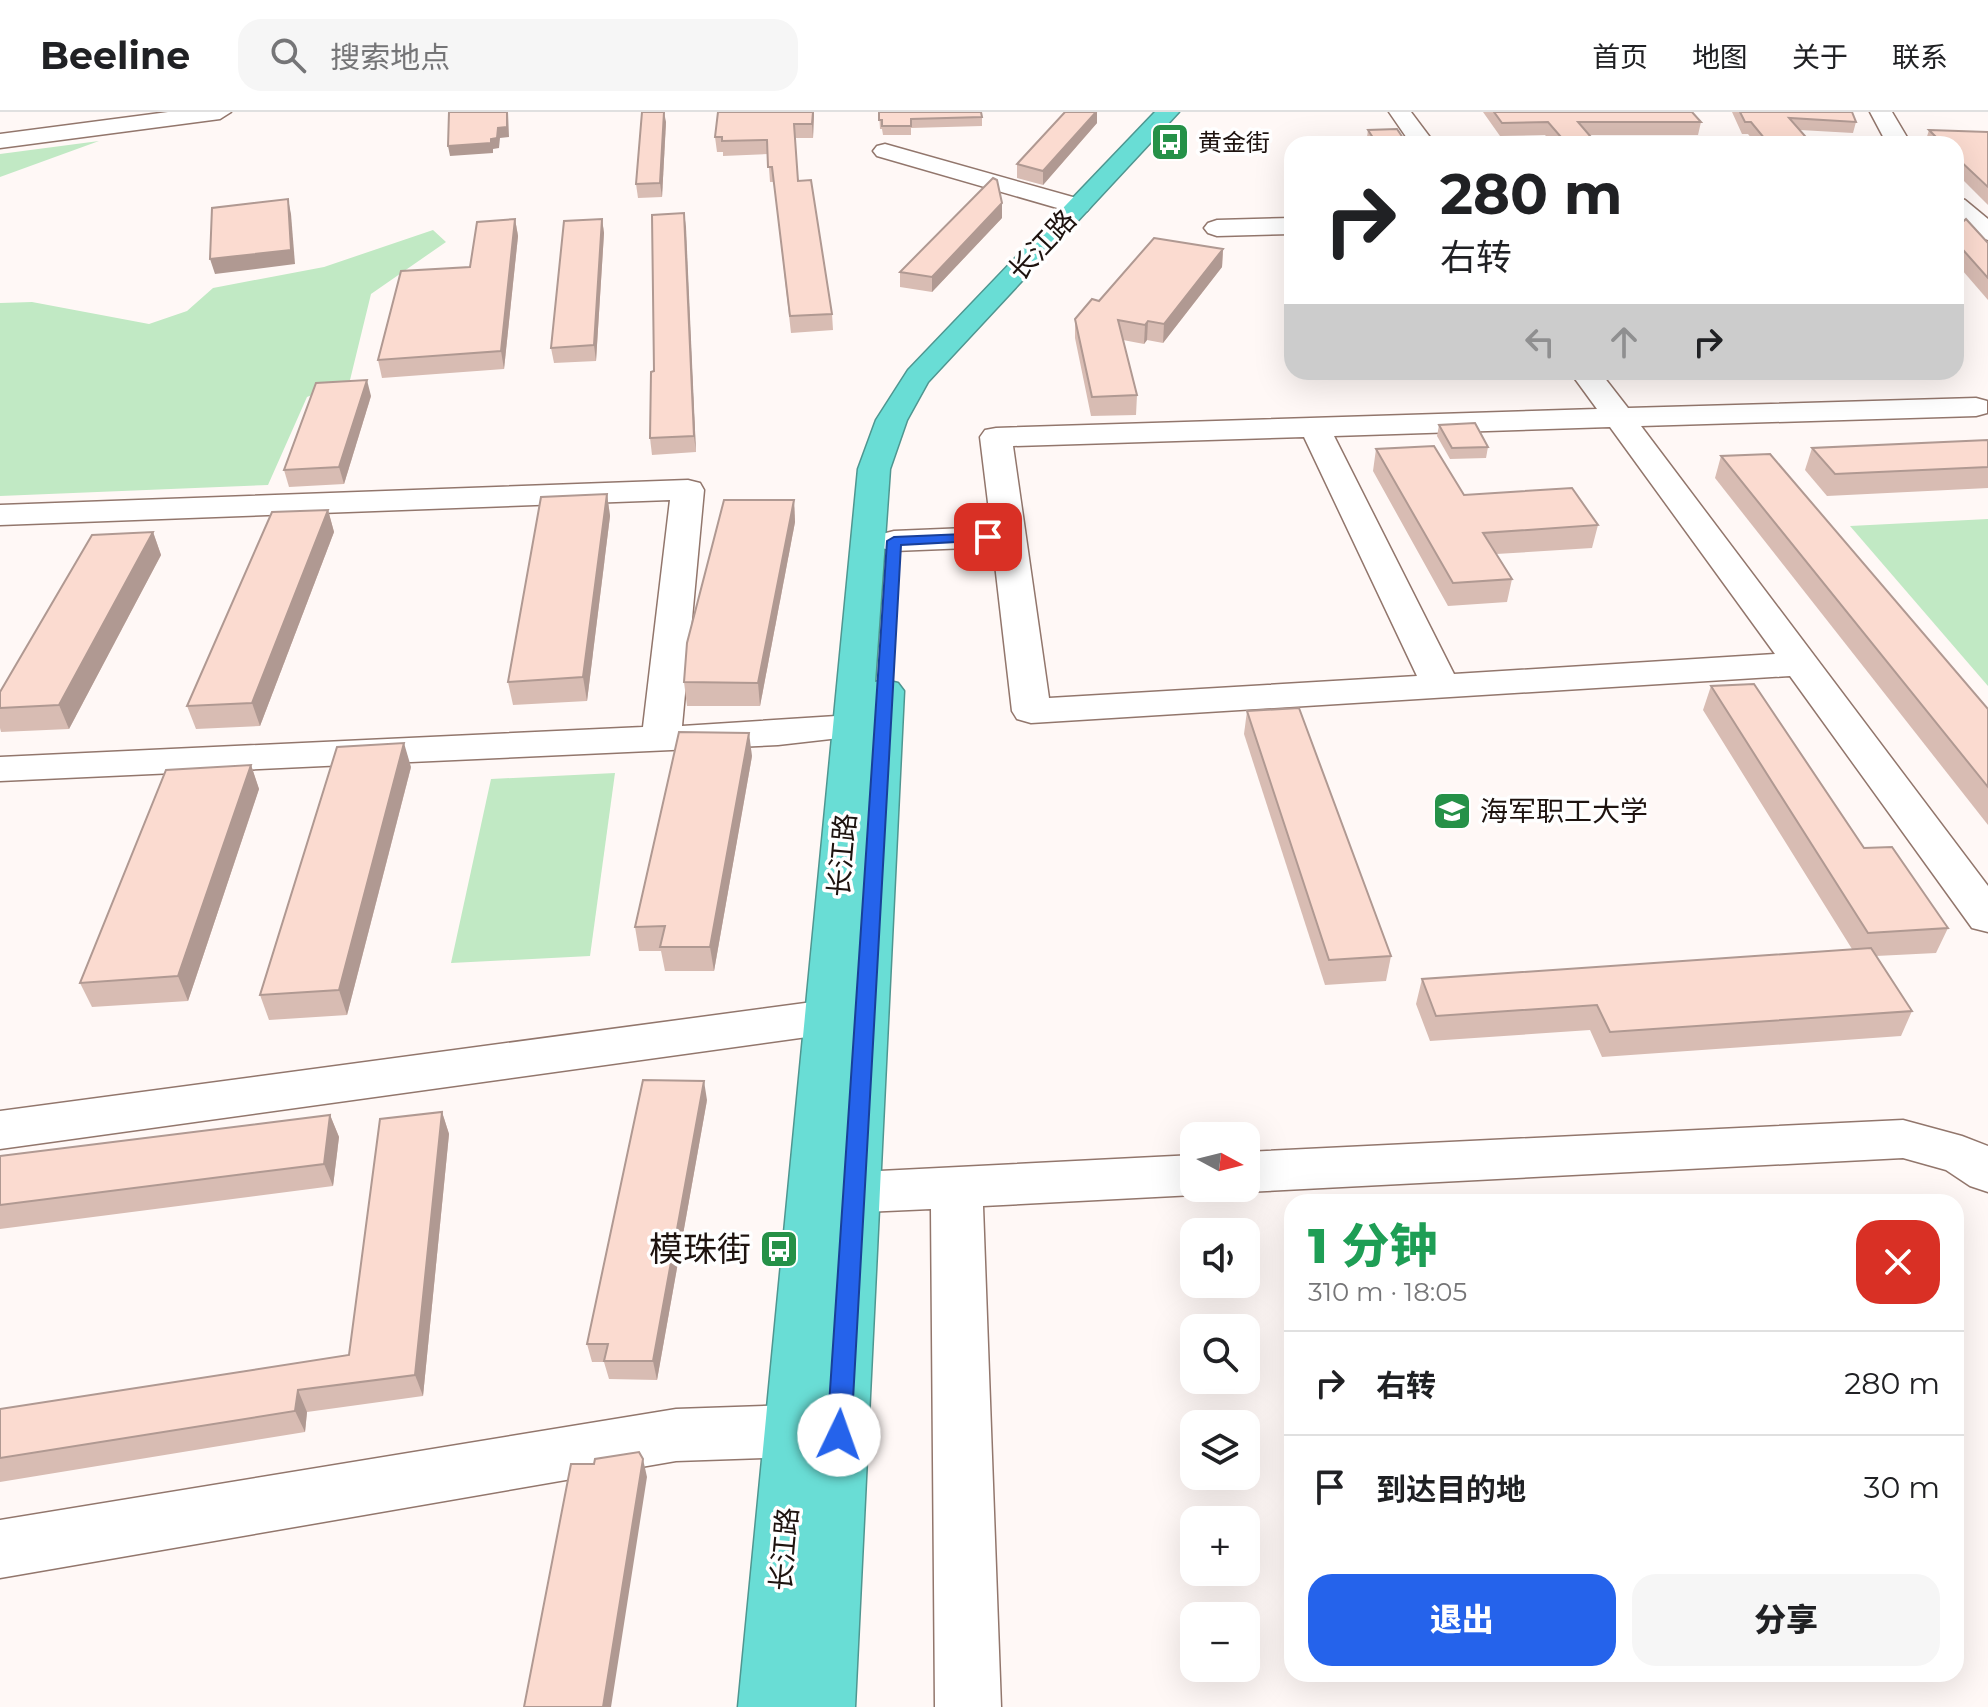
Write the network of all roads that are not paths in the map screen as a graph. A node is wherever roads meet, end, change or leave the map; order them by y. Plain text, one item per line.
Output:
1 (220, 112) edge
2 (1168, 112) edge
3 (1186, 112) edge
4 (1400, 112) edge
5 (1881, 112) edge
6 (1417, 136) edge
7 (1894, 136) edge
8 (0, 141) edge
9 (885, 151) dead end
10 (1078, 206) junction
11 (1964, 212) edge
12 (1284, 226) edge
13 (1217, 228) dead end
14 (1988, 232) edge
15 (1590, 380) edge
16 (1976, 407) dead end
17 (1615, 416) junction
18 (1314, 426) junction
19 (0, 515) edge
20 (1009, 536) junction
21 (894, 541) junction
22 (1800, 664) junction
23 (1441, 686) junction
24 (852, 727) junction
25 (661, 739) junction
26 (0, 769) edge
27 (1988, 917) edge
28 (847, 1014) junction
29 (0, 1130) edge
30 (1260, 1171) edge
31 (1988, 1172) edge
32 (1180, 1176) edge
33 (957, 1187) junction
34 (834, 1193) junction
35 (794, 1431) junction
36 (0, 1549) edge
37 (771, 1707) edge
38 (822, 1707) edge
39 (968, 1707) edge

1 - 8 street
2 - 10 highway, 长江路
3 - 21 highway, 长江路
4 - 6 street
5 - 7 street
9 - 10 street
10 - 24 highway, 长江路
11 - 14 street
12 - 13 street
15 - 17 street
16 - 17 street
17 - 18 street
17 - 22 street
18 - 20 street
18 - 23 street
19 - 25 street
20 - 21 street
20 - 23 street
21 - 28 highway, 长江路
22 - 23 street
22 - 27 street
24 - 25 street
24 - 28 highway, 长江路
25 - 26 street
28 - 29 street
28 - 34 highway, 长江路
30 - 31 street
32 - 33 street
33 - 34 street
33 - 39 street
34 - 35 highway, 长江路
34 - 38 highway, 长江路
35 - 36 street
35 - 37 highway, 长江路

